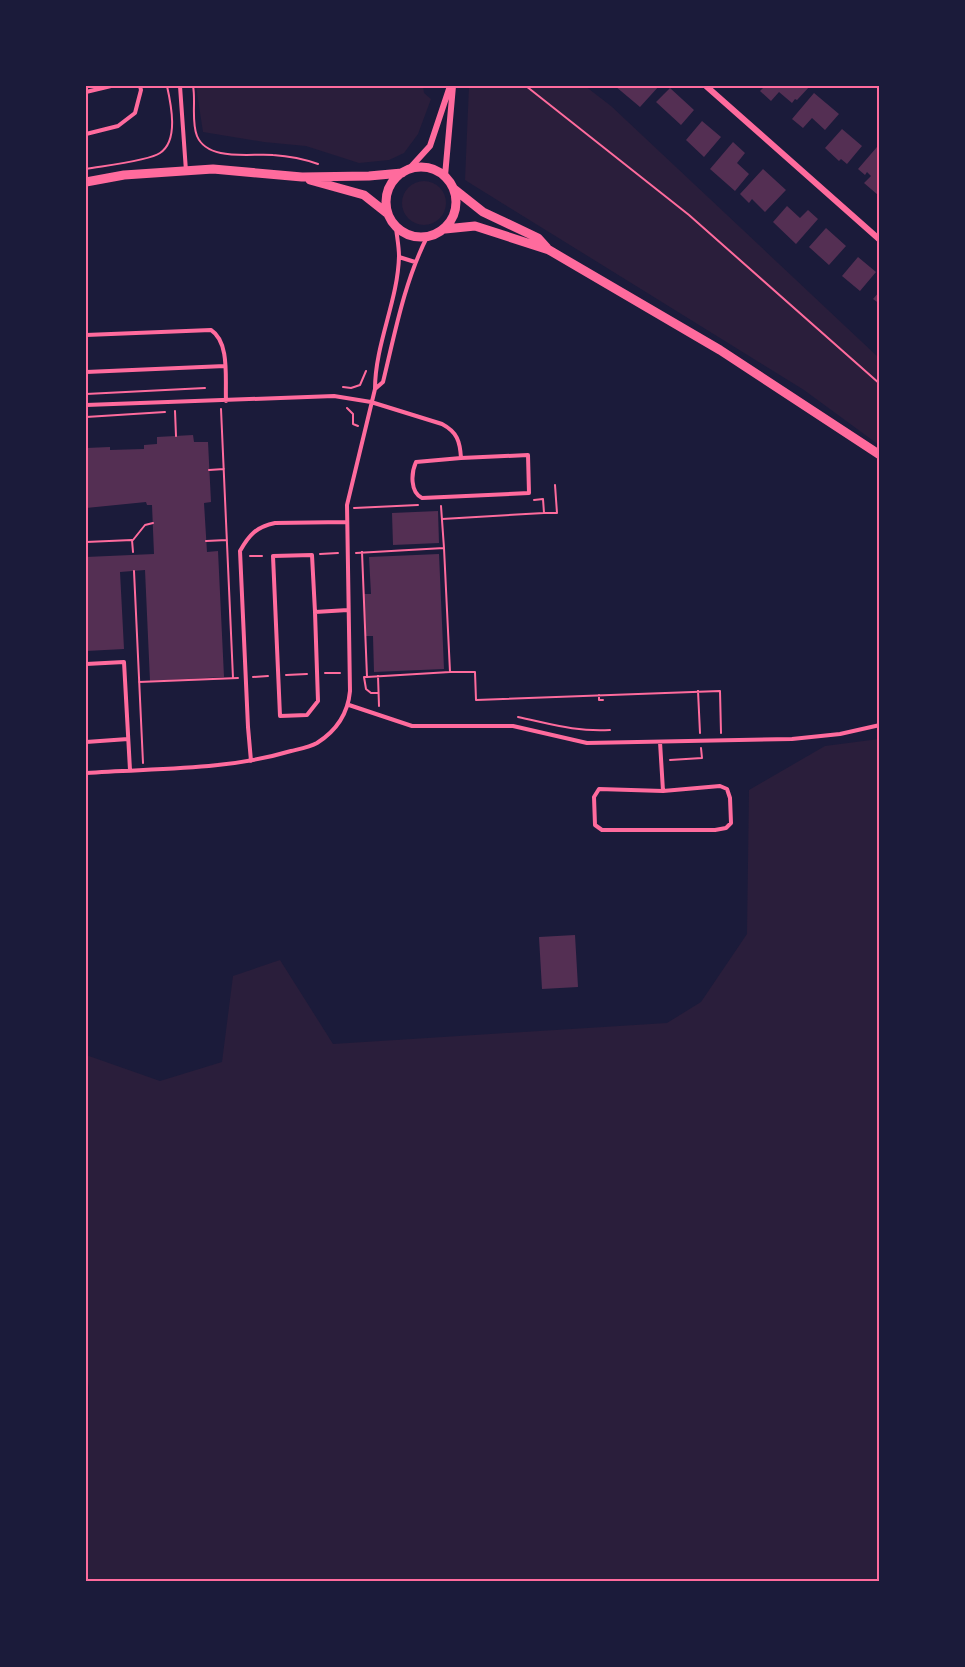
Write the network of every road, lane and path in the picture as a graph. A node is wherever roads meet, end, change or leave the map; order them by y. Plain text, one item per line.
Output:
1 (111, 86) edge
2 (140, 86) edge
3 (167, 86) edge
4 (180, 86) edge
5 (192, 86) edge
6 (451, 86) edge
7 (526, 86) edge
8 (706, 86) edge
9 (86, 92) edge
10 (86, 134) edge
11 (324, 166) dead end
12 (86, 169) edge
13 (186, 171) junction
14 (405, 171) junction
15 (445, 176) junction
16 (302, 177) junction
17 (86, 182) edge
18 (453, 188) junction
19 (387, 214) junction
20 (396, 228) junction
21 (445, 229) junction
22 (427, 237) junction
23 (879, 239) edge
24 (549, 250) junction
25 (399, 257) junction
26 (415, 262) junction
27 (86, 335) edge
28 (225, 366) junction
29 (367, 366) dead end
30 (86, 372) edge
31 (879, 384) edge
32 (343, 387) dead end
33 (205, 388) dead end
34 (375, 389) junction
35 (174, 390) junction
36 (86, 394) edge
37 (226, 401) junction
38 (174, 402) junction
39 (371, 402) junction
40 (86, 405) edge
41 (346, 408) dead end
42 (221, 410) dead end
43 (175, 412) junction
44 (86, 417) edge
45 (365, 427) junction
46 (176, 436) dead end
47 (879, 455) edge
48 (461, 458) junction
49 (224, 469) junction
50 (209, 470) dead end
51 (555, 485) dead end
52 (543, 499) dead end
53 (441, 504) dead end
54 (544, 513) junction
55 (442, 519) junction
56 (346, 522) junction
57 (153, 523) dead end
58 (132, 540) junction
59 (227, 540) junction
60 (86, 542) edge
61 (206, 542) dead end
62 (444, 548) junction
63 (133, 552) dead end
64 (362, 552) junction
65 (356, 553) dead end
66 (262, 556) dead end
67 (240, 557) junction
68 (134, 571) dead end
69 (348, 610) junction
70 (315, 612) junction
71 (86, 664) edge
72 (361, 672) dead end
73 (367, 672) junction
74 (450, 672) junction
75 (367, 677) junction
76 (233, 678) dead end
77 (698, 691) junction
78 (378, 693) dead end
79 (599, 695) junction
80 (603, 700) dead end
81 (349, 705) junction
82 (879, 725) edge
83 (128, 739) junction
84 (701, 741) junction
85 (722, 741) junction
86 (86, 742) edge
87 (660, 742) junction
88 (661, 760) junction
89 (251, 761) junction
90 (130, 770) junction
91 (144, 770) junction
92 (86, 773) edge
93 (663, 791) junction

1 - 9 lane
2 - 10 lane
3 - 12 path
4 - 13 lane
5 - 11 path
6 - 14 street
6 - 15 street
7 - 31 path
8 - 23 street
13 - 16 street
13 - 17 street
14 - 15 street
14 - 16 street
14 - 19 street
15 - 18 street
16 - 19 street
18 - 21 street
18 - 24 street
19 - 20 street
20 - 22 street
20 - 25 lane
21 - 22 street
21 - 24 street
22 - 26 lane
24 - 47 street
25 - 26 lane
25 - 34 lane
26 - 34 lane
27 - 28 lane
28 - 30 lane
28 - 37 lane
29 - 32 path
33 - 35 path
34 - 39 lane
35 - 36 path
35 - 38 path
37 - 38 lane
37 - 39 lane
38 - 40 lane
38 - 43 path
39 - 45 lane
39 - 48 lane
41 - 45 path
42 - 49 path
43 - 44 path
43 - 46 path
45 - 56 lane
48 - 48 lane
49 - 50 path
49 - 59 path
51 - 54 path
52 - 54 path
53 - 55 path
54 - 55 path
55 - 62 path
56 - 67 lane
56 - 69 lane
57 - 58 path
58 - 60 path
58 - 63 path
59 - 61 path
59 - 76 path
62 - 64 path
62 - 74 path
64 - 65 path
64 - 73 path
66 - 67 path
67 - 89 lane
68 - 91 path
69 - 70 lane
69 - 81 lane
70 - 70 lane
71 - 83 lane
72 - 73 path
73 - 75 path
74 - 75 path
74 - 79 path
75 - 78 path
77 - 79 path
77 - 84 path
77 - 85 path
79 - 80 path
81 - 87 lane
81 - 89 lane
82 - 85 lane
83 - 86 lane
83 - 90 lane
84 - 85 lane
84 - 87 lane
84 - 88 path
87 - 88 lane
88 - 93 lane
89 - 91 lane
90 - 91 lane
90 - 92 lane
93 - 93 lane

